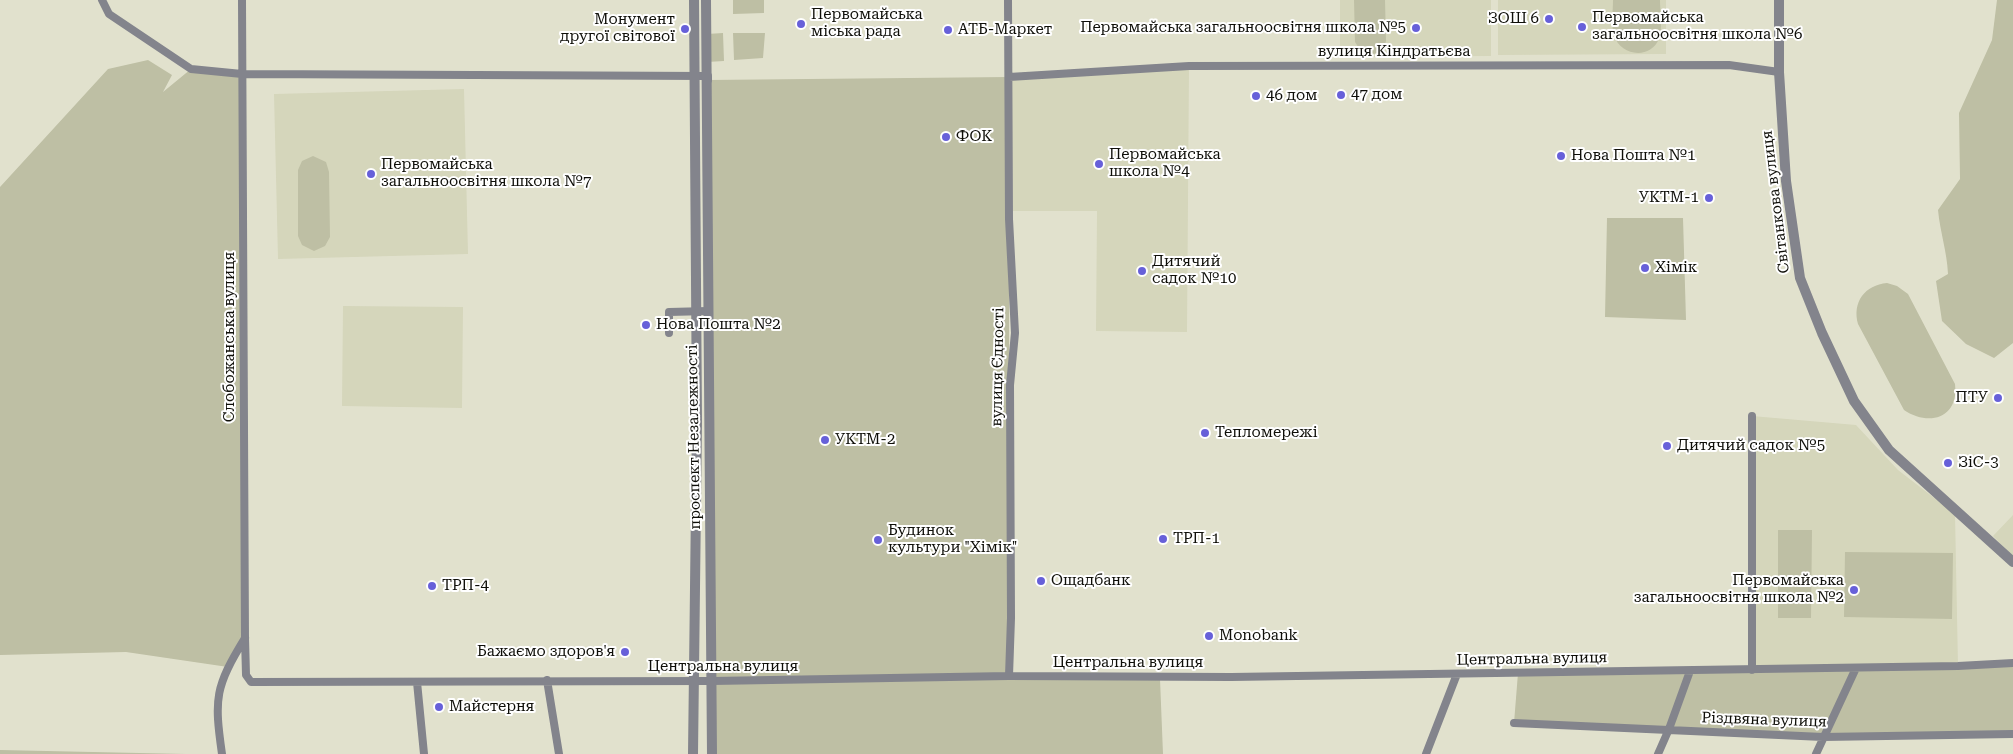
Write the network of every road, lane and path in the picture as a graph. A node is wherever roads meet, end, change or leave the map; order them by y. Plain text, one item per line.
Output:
1 (102, 0) edge
2 (242, 0) edge
3 (694, 0) edge
4 (706, 0) edge
5 (1008, 0) edge
6 (1779, 0) edge
7 (1779, 72) junction
8 (242, 74) junction
9 (694, 76) junction
10 (1009, 77) junction
11 (708, 78) junction
12 (708, 310) junction
13 (696, 311) junction
14 (669, 333) dead end
15 (1752, 416) dead end
16 (2013, 562) edge
17 (245, 638) junction
18 (2013, 663) edge
19 (1856, 668) junction
20 (1752, 670) junction
21 (1690, 671) junction
22 (246, 674) joint
23 (1457, 674) junction
24 (1009, 676) junction
25 (547, 680) junction
26 (693, 681) junction
27 (712, 681) junction
28 (417, 682) junction
29 (1514, 723) dead end
30 (1669, 729) junction
31 (2013, 734) edge
32 (1823, 737) junction
33 (222, 754) edge
34 (424, 754) edge
35 (559, 754) edge
36 (693, 754) edge
37 (712, 754) edge
38 (1426, 754) edge
39 (1658, 754) edge
40 (1816, 754) edge

1 - 8 street
2 - 8 street, Слобожанська вулиця
3 - 9 street, проспект Незалежності
4 - 11 street, проспект Незалежності
5 - 10 street, вулиця Єдності
6 - 7 street, Світанкова вулиця
7 - 10 street, вулиця Кіндратьєва
7 - 16 street, Світанкова вулиця
8 - 9 street
8 - 17 street, Слобожанська вулиця
9 - 11 street
9 - 13 street, проспект Незалежності
10 - 24 street, вулиця Єдності
11 - 12 street, проспект Незалежності
12 - 13 street
12 - 27 street, проспект Незалежності
13 - 14 street
13 - 26 street, проспект Незалежності
15 - 20 street
17 - 22 street, Слобожанська вулиця
17 - 33 street
18 - 19 street, Центральна вулиця
19 - 20 street, Центральна вулиця
19 - 32 street
20 - 21 street, Центральна вулиця
21 - 23 street, Центральна вулиця
21 - 30 street
22 - 28 street, Центральна вулиця
23 - 24 street, Центральна вулиця
23 - 38 street
24 - 27 street, Центральна вулиця
25 - 26 street, Центральна вулиця
25 - 28 street, Центральна вулиця
25 - 35 street
26 - 27 street, Центральна вулиця
26 - 36 street, проспект Незалежності
27 - 37 street, проспект Незалежності
28 - 34 street
29 - 30 street, Різдвяна вулиця
30 - 32 street, Різдвяна вулиця
30 - 39 street
31 - 32 street, Різдвяна вулиця
32 - 40 street

